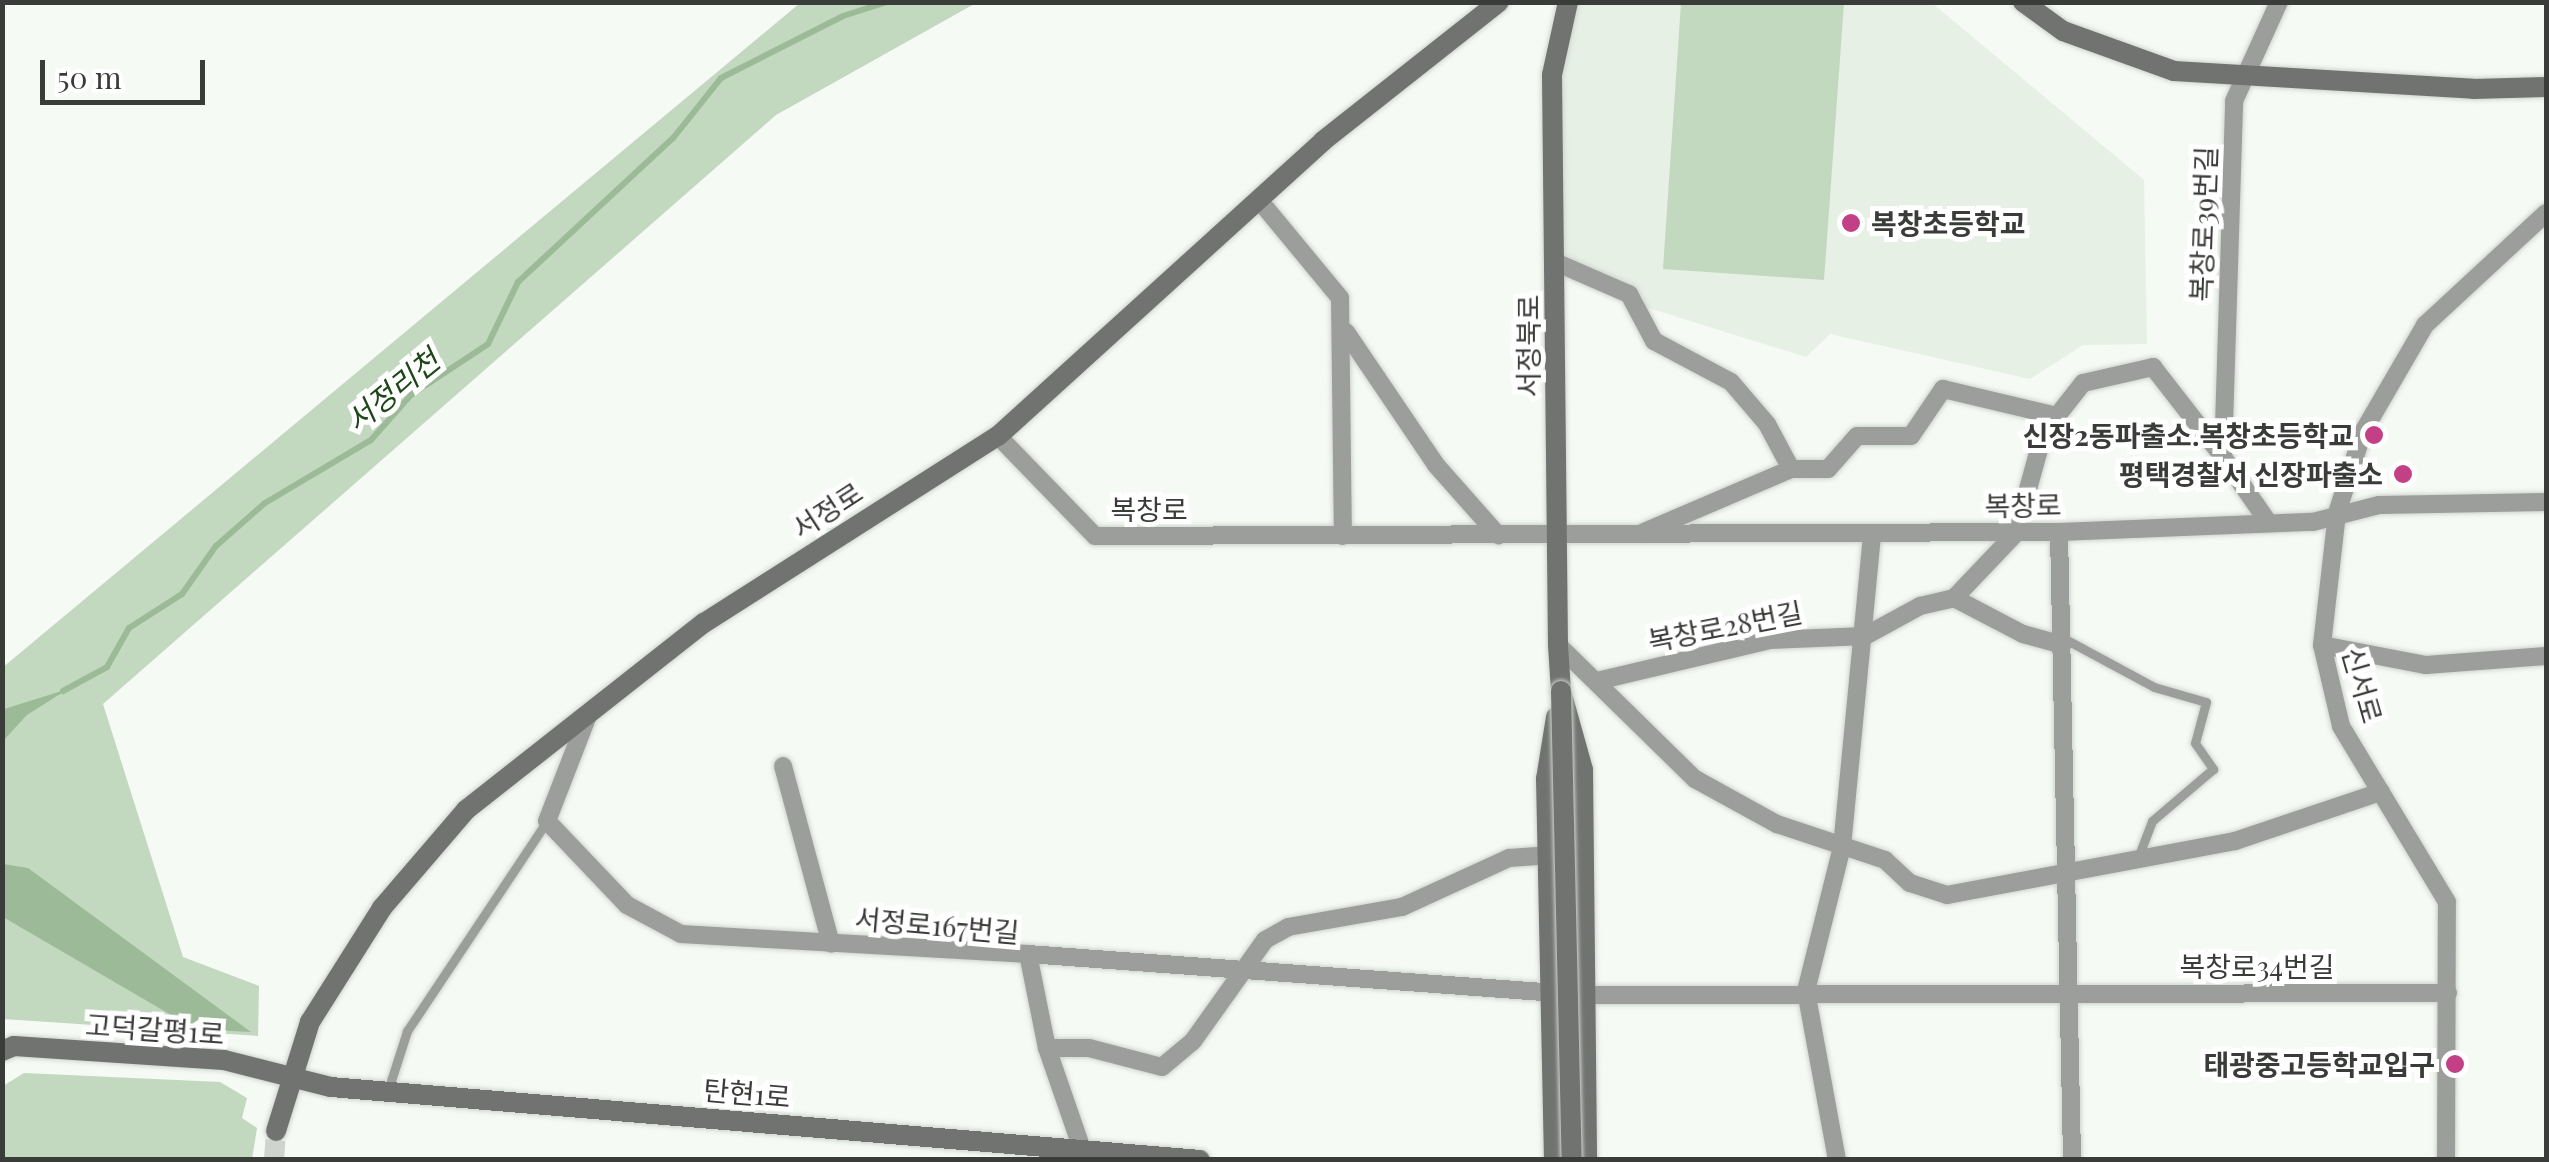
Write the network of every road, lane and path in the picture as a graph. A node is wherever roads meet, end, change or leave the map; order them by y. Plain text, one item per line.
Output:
1 (1498, 2) edge
2 (1568, 2) edge
3 (2023, 2) edge
4 (2276, 4) edge
5 (2248, 75) junction
6 (2546, 86) edge
7 (1260, 200) junction
8 (2546, 213) edge
9 (1556, 262) junction
10 (1345, 330) junction
11 (2057, 416) junction
12 (998, 436) junction
13 (2223, 457) junction
14 (1790, 468) junction
15 (2546, 502) edge
16 (2337, 514) junction
17 (2268, 522) junction
18 (2059, 532) junction
19 (2016, 533) junction
20 (1557, 534) junction
21 (1498, 535) junction
22 (1872, 535) junction
23 (1343, 536) junction
24 (1634, 536) junction
25 (1954, 598) junction
26 (1865, 636) junction
27 (2063, 641) junction
28 (1558, 645) junction
29 (2322, 645) junction
30 (2546, 656) edge
31 (1597, 680) junction
32 (1561, 690) junction
33 (587, 718) junction
34 (783, 766) dead end
35 (2381, 792) junction
36 (547, 821) junction
37 (1842, 848) junction
38 (1548, 855) junction
39 (2137, 859) junction
40 (2067, 875) junction
41 (831, 944) junction
42 (1028, 954) junction
43 (1244, 970) junction
44 (1806, 991) junction
45 (1552, 993) junction
46 (2066, 993) junction
47 (2448, 994) junction
48 (1584, 996) junction
49 (6, 1047) edge
50 (1047, 1048) junction
51 (290, 1075) junction
52 (388, 1090) junction
53 (276, 1131) tunnel mouth
54 (1082, 1149) junction
55 (1200, 1160) edge
56 (1554, 1160) edge
57 (1572, 1160) edge
58 (1587, 1160) edge
59 (1836, 1160) edge
60 (2072, 1160) edge
61 (2446, 1160) edge

1 - 7 street, 서정로
2 - 9 street, 서정북로
3 - 5 street
4 - 5 street, 복창로39번길
5 - 6 street
5 - 13 street, 복창로39번길
7 - 10 street
7 - 12 street, 서정로
8 - 16 street, 신서로
9 - 14 street
9 - 20 street, 서정북로
10 - 21 street
10 - 23 street
11 - 13 street
11 - 14 street
11 - 19 street
12 - 23 street, 복창로
12 - 33 street, 서정로
13 - 17 street
14 - 24 street
15 - 16 street, 복창로
16 - 17 street, 복창로
16 - 29 street, 신서로
17 - 18 street, 복창로
18 - 19 street, 복창로
18 - 27 street
19 - 22 street, 복창로
19 - 25 street
20 - 21 street, 복창로
20 - 24 street, 복창로
20 - 28 street, 서정북로
21 - 23 street, 복창로
22 - 24 street, 복창로
22 - 26 street
25 - 26 street, 복창로28번길
25 - 27 street
26 - 31 street, 복창로28번길
26 - 37 street
27 - 39 lane
27 - 40 street
28 - 31 street
28 - 32 street, 서정북로
29 - 30 street
29 - 35 street, 신서로
31 - 37 street
32 - 38 street
32 - 48 street
32 - 57 street, bridge
33 - 36 street
33 - 51 street, 서정로
34 - 41 street, 서정로167번길
35 - 39 street
35 - 47 street, 신서로
36 - 41 street, 서정로167번길
36 - 52 lane
37 - 40 street
37 - 44 street
38 - 43 street
38 - 45 street
39 - 40 street
40 - 46 street
41 - 42 street, 서정로167번길
42 - 43 street
42 - 50 street, 서정로167번길
43 - 45 street
43 - 50 street
44 - 46 street, 복창로34번길
44 - 48 street
44 - 59 street
45 - 48 street
45 - 56 street
46 - 47 street, 복창로34번길
46 - 60 street
47 - 61 street, 신서로
48 - 58 street
49 - 51 street, 고덕갈평1로
50 - 54 street, 서정로167번길
51 - 52 street, 탄현1로
51 - 53 street, 서정로
52 - 54 street, 탄현1로
54 - 55 street, 탄현1로

